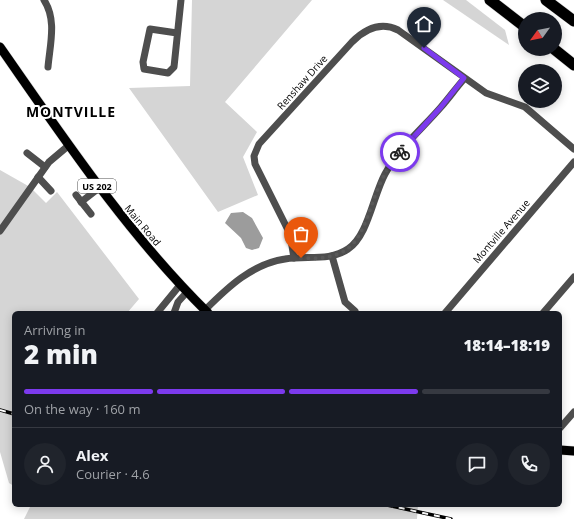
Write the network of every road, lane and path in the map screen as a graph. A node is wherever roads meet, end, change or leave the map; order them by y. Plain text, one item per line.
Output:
1 (44, 0) edge
2 (182, 0) edge
3 (490, 0) edge
4 (546, 0) edge
5 (518, 21) edge
6 (574, 21) edge
7 (177, 33) junction
8 (0, 47) edge
9 (562, 55) edge
10 (574, 65) edge
11 (48, 67) dead end
12 (464, 78) junction
13 (68, 146) junction
14 (574, 149) edge
15 (27, 153) dead end
16 (574, 162) edge
17 (45, 167) junction
18 (38, 177) junction
19 (99, 188) junction
20 (51, 191) dead end
21 (76, 195) dead end
22 (81, 202) junction
23 (91, 214) dead end
24 (0, 232) edge
25 (332, 256) junction
26 (294, 258) junction
27 (574, 277) edge
28 (183, 289) junction
29 (159, 311) edge
30 (175, 311) edge
31 (207, 311) edge
32 (355, 311) dead end
33 (446, 311) edge
34 (545, 311) edge
35 (574, 412) edge
36 (562, 426) edge
37 (562, 450) edge
38 (574, 451) edge

1 - 11 street
2 - 7 street
3 - 5 highway
4 - 6 highway
7 - 7 street
8 - 13 main road, Main Road / US 202
9 - 10 highway
12 - 14 street, Renshaw Drive
12 - 25 street
12 - 26 street, Renshaw Drive
13 - 17 street
13 - 19 main road, Main Road / US 202
15 - 17 street
16 - 33 street, Montville Avenue
17 - 18 street
18 - 20 street
18 - 24 street
19 - 22 street
19 - 28 main road, Main Road / US 202
21 - 22 street
22 - 23 street
25 - 26 street
25 - 32 street
26 - 31 street
27 - 34 street
28 - 29 street
28 - 30 street
28 - 31 main road, Main Road / US 202
35 - 36 street
37 - 38 main road

